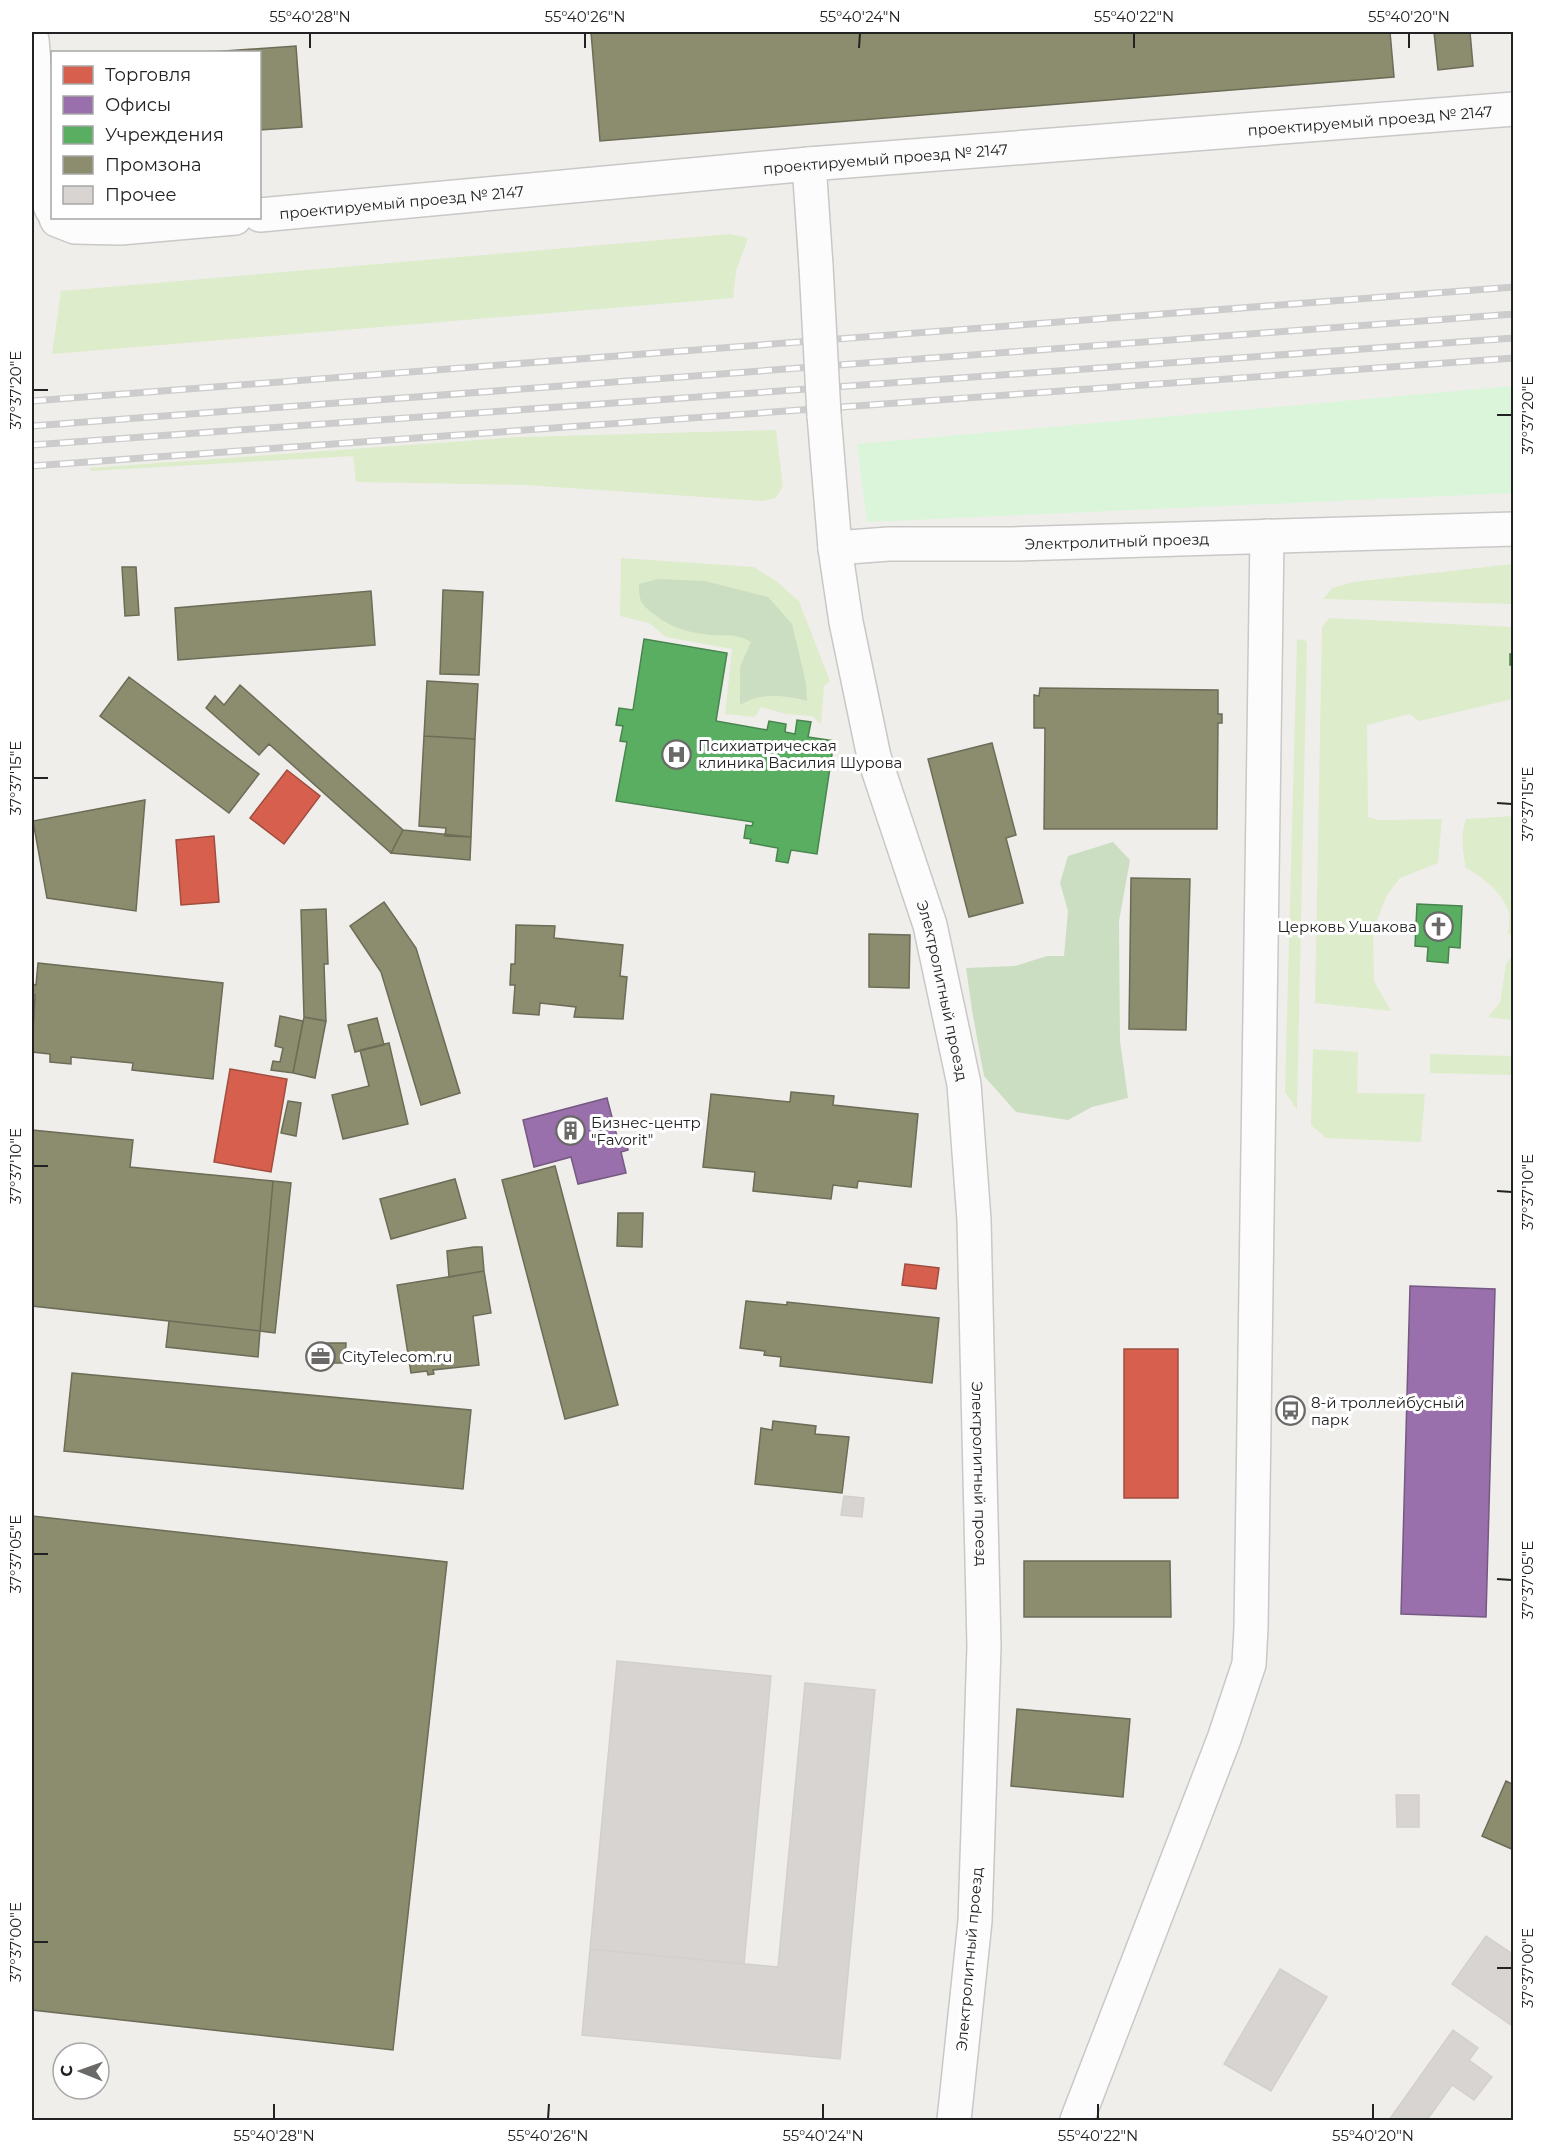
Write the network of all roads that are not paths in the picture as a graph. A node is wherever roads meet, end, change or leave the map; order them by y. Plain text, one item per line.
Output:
1 (32, 40) edge
2 (1514, 110) edge
3 (809, 164) junction
4 (51, 208) edge
5 (261, 215) edge
6 (60, 219) edge
7 (224, 219) edge
8 (1514, 529) edge
9 (1267, 536) junction
10 (835, 548) junction
11 (954, 2121) edge
12 (1077, 2121) edge

1 - 4 street
2 - 3 street, проектируемый проезд № 2147
3 - 5 street, проектируемый проезд № 2147
3 - 10 street, bridge
6 - 7 street
8 - 9 street, Электролитный проезд
9 - 10 street, Электролитный проезд
9 - 12 street
10 - 11 street, Электролитный проезд

